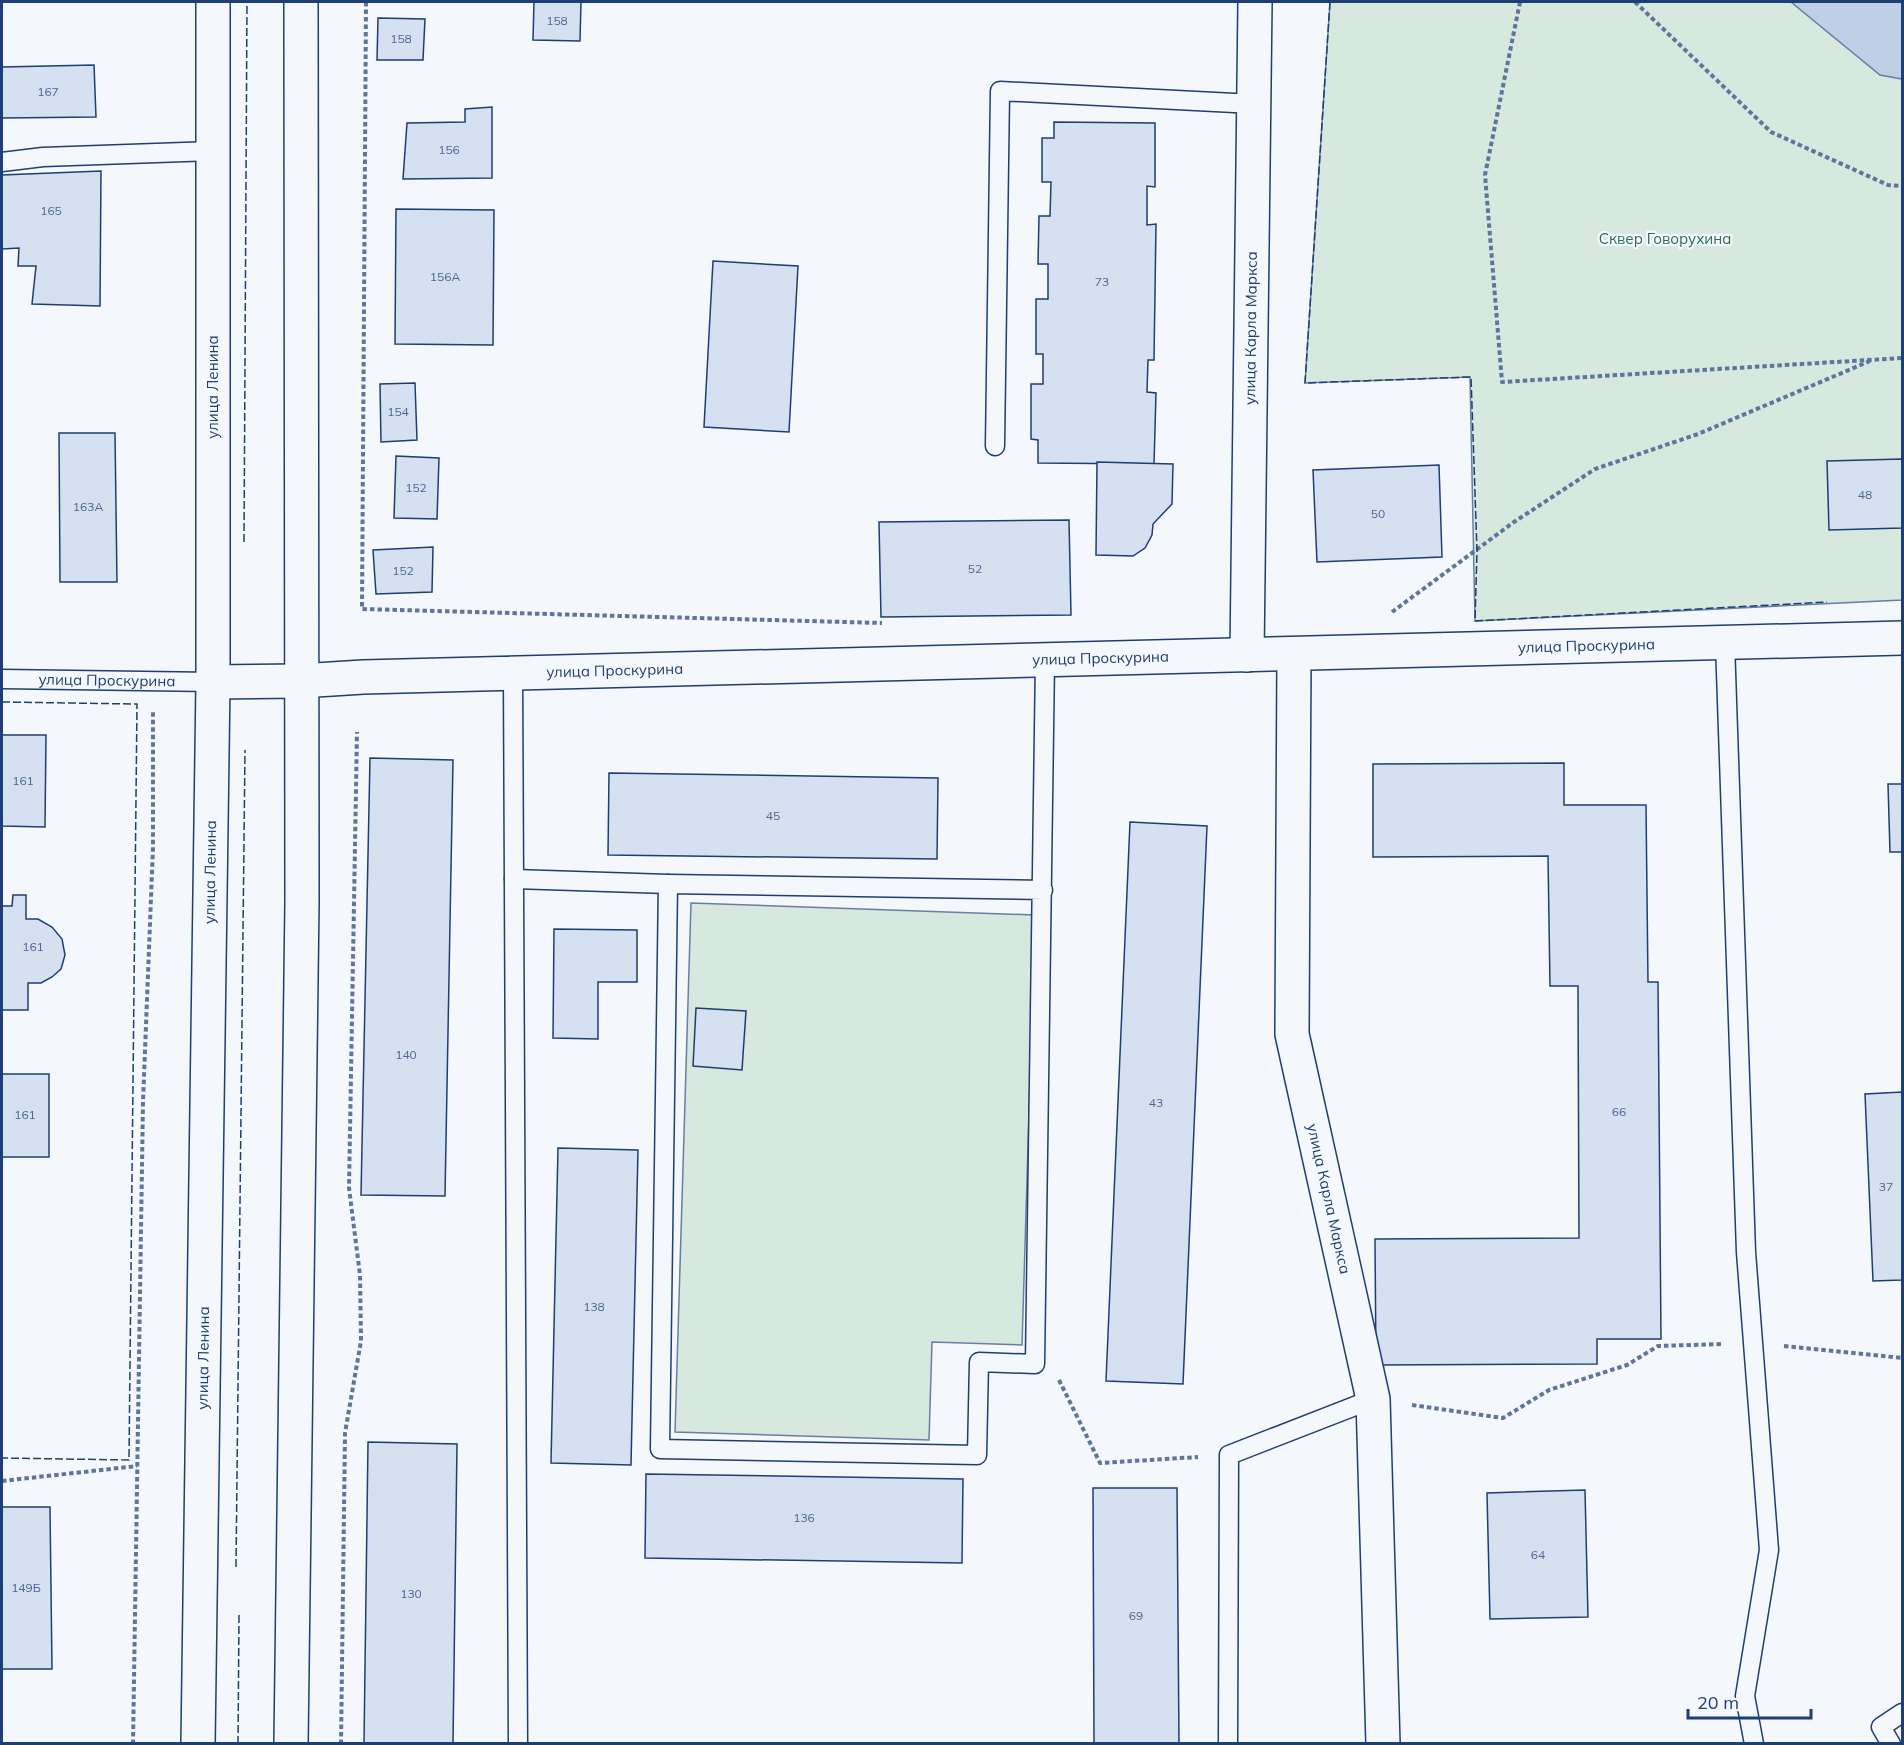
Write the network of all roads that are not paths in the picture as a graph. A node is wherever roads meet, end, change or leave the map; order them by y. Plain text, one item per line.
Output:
1 (213, 2) edge
2 (301, 2) edge
3 (1255, 2) edge
4 (1254, 104) junction
5 (213, 151) junction
6 (2, 162) edge
7 (995, 446) dead end
8 (1902, 638) edge
9 (1725, 643) junction
10 (1294, 654) junction
11 (1247, 655) junction
12 (1045, 660) junction
13 (513, 673) junction
14 (2, 679) edge
15 (300, 681) junction
16 (213, 682) junction
17 (514, 879) junction
18 (668, 884) junction
19 (1043, 890) junction
20 (1373, 1399) junction
21 (1902, 1713) edge
22 (198, 1743) edge
23 (291, 1743) edge
24 (518, 1743) edge
25 (1228, 1743) edge
26 (1383, 1743) edge
27 (1754, 1743) edge
28 (1891, 1743) edge

1 - 5 main road, улица Ленина
2 - 15 main road
3 - 4 main road, улица Карла Маркса
4 - 7 lane
4 - 11 main road, улица Карла Маркса
5 - 6 lane
5 - 16 main road, улица Ленина
8 - 9 main road, улица Проскурина
9 - 10 main road, улица Проскурина
9 - 27 lane
10 - 11 main road, улица Проскурина
10 - 20 main road, улица Карла Маркса
11 - 12 main road, улица Проскурина
12 - 13 main road, улица Проскурина
12 - 19 lane
13 - 15 main road, улица Проскурина
13 - 17 lane
14 - 16 lane, улица Проскурина
15 - 16 main road, улица Проскурина
15 - 23 main road
16 - 22 main road, улица Ленина
17 - 18 lane
17 - 24 lane
18 - 19 lane
18 - 19 lane
20 - 25 lane
20 - 26 main road, улица Карла Маркса
21 - 28 lane

